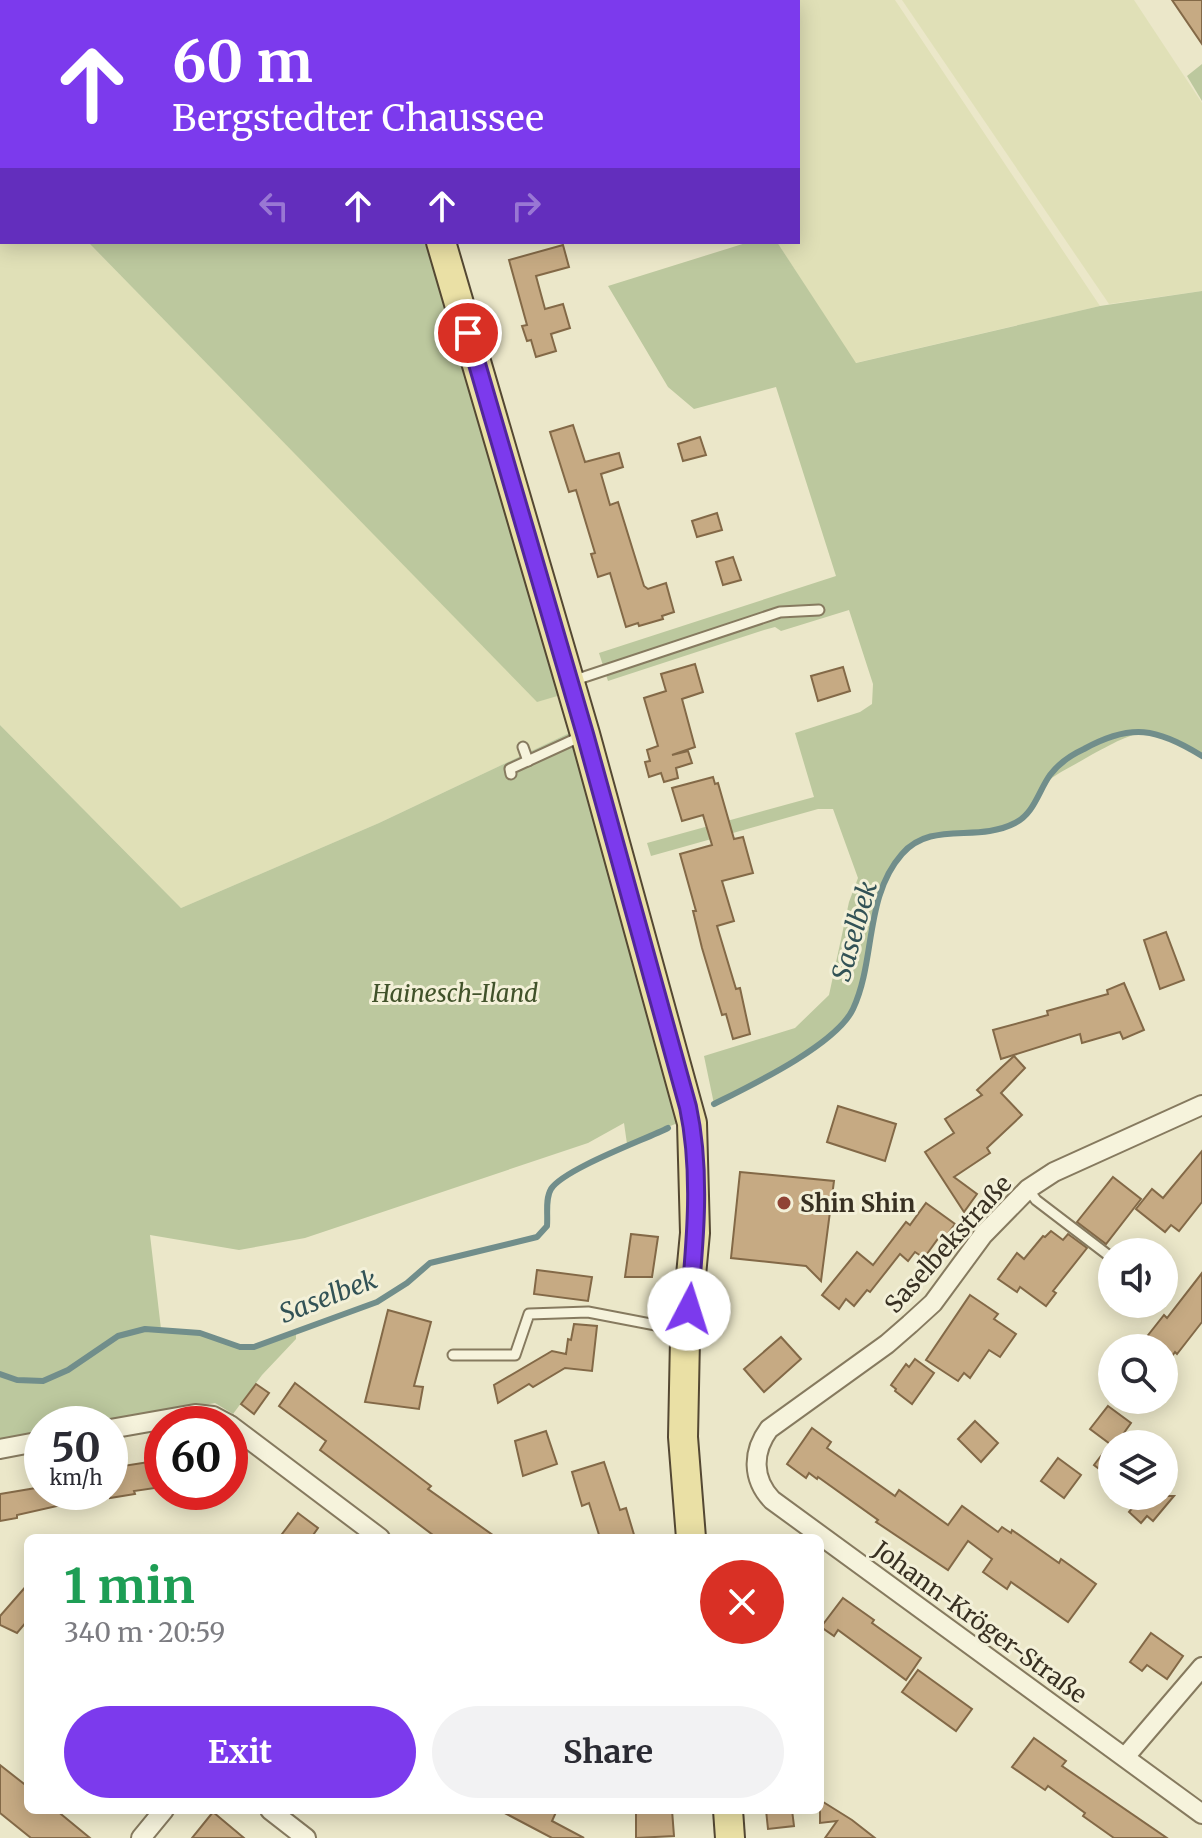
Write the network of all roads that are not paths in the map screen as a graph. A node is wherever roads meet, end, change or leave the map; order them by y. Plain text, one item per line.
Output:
1 (442, 244) edge
2 (819, 610) dead end
3 (568, 682) junction
4 (585, 734) junction
5 (523, 747) dead end
6 (528, 761) junction
7 (511, 774) dead end
8 (1202, 1105) edge
9 (1028, 1189) junction
10 (1098, 1247) edge
11 (687, 1324) junction
12 (453, 1355) dead end
13 (248, 1438) edge
14 (24, 1444) edge
15 (0, 1449) edge
16 (757, 1453) joint
17 (375, 1534) edge
18 (691, 1534) edge
19 (819, 1534) edge
20 (824, 1538) edge
21 (1202, 1667) edge
22 (1125, 1757) junction
23 (161, 1814) edge
24 (275, 1814) edge
25 (728, 1814) edge
26 (1202, 1814) edge
27 (141, 1838) edge
28 (306, 1838) edge
29 (730, 1838) edge

1 - 3 main road
2 - 3 lane
3 - 4 main road
4 - 6 lane
4 - 11 main road
5 - 6 lane
6 - 7 lane
8 - 9 street, Saselbekstraße
9 - 10 lane
9 - 16 street, Saselbekstraße
11 - 12 lane
11 - 18 main road
13 - 17 street
14 - 15 street
16 - 19 street, Johann-Kröger-Straße
20 - 22 street, Johann-Kröger-Straße
21 - 22 street
22 - 26 street, Johann-Kröger-Straße
23 - 27 street
24 - 28 street
25 - 29 main road

